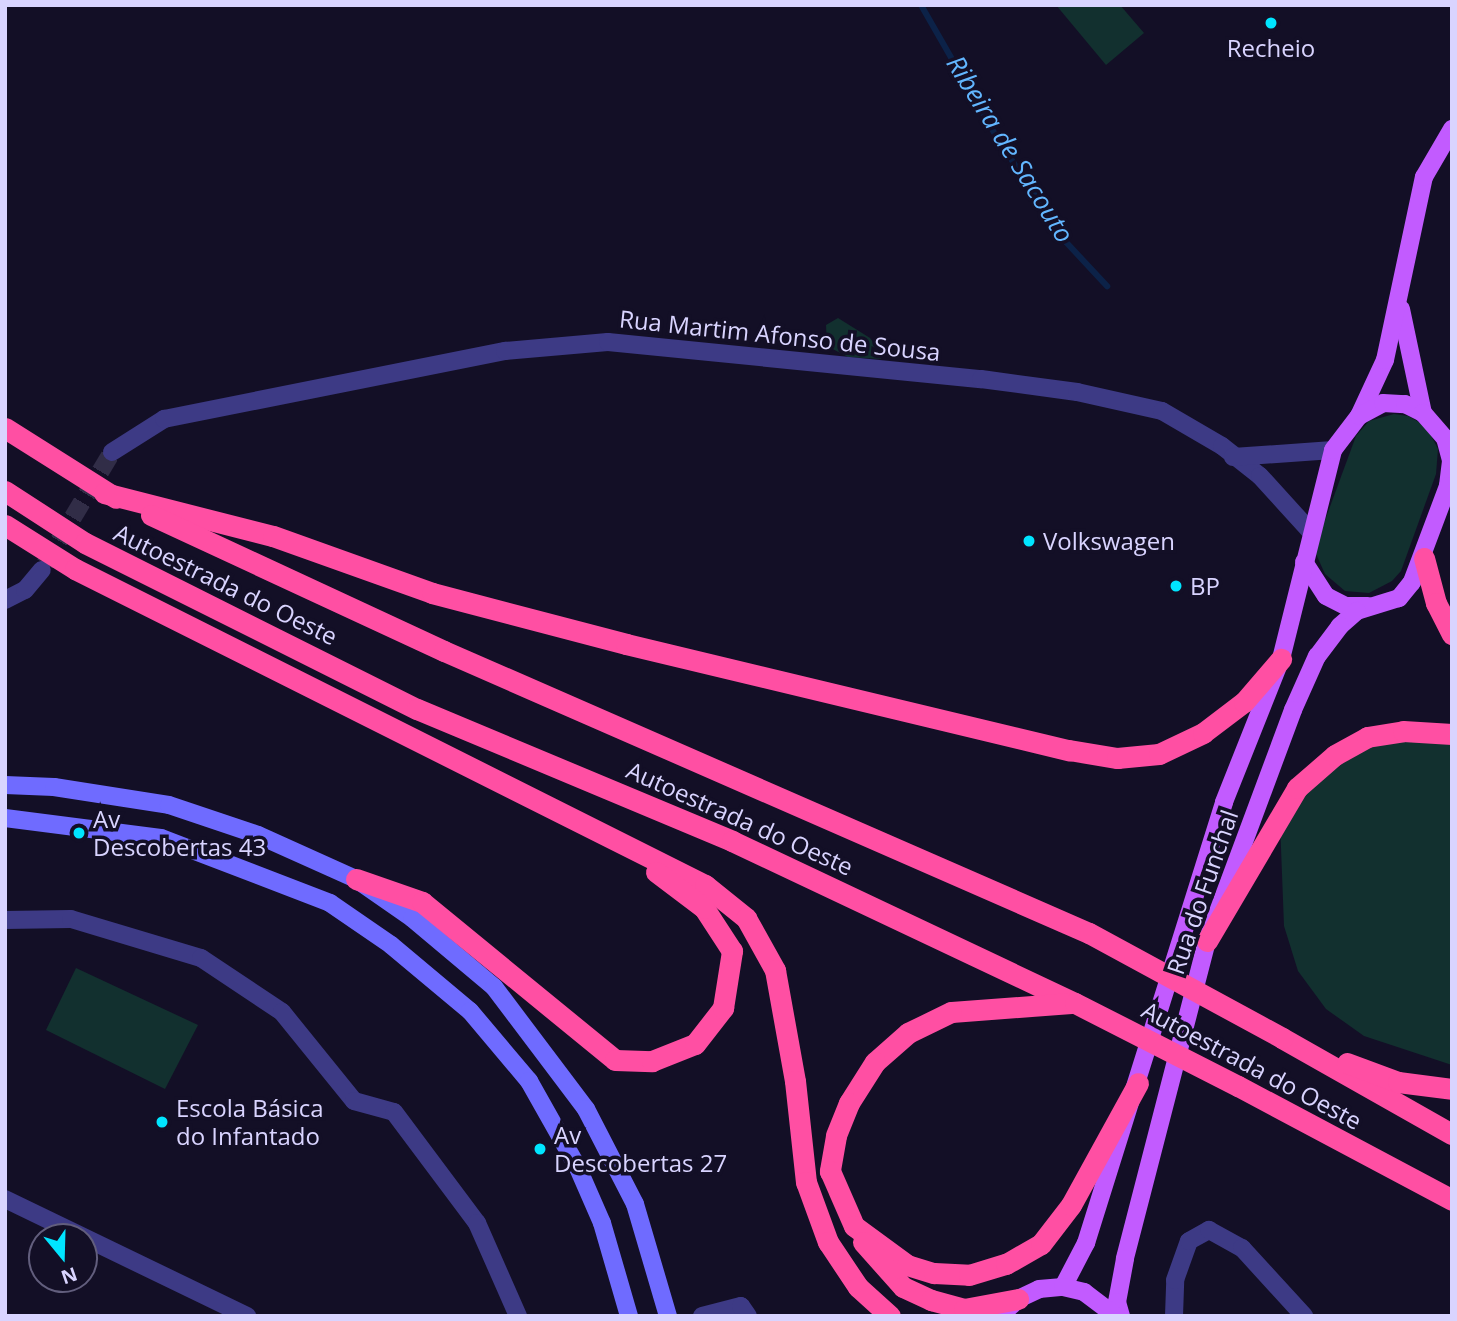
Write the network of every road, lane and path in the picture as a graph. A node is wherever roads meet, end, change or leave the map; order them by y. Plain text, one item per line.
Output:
1 (1452, 129) edge
2 (1400, 305) junction
3 (1423, 413) junction
4 (1359, 416) junction
5 (5, 428) edge
6 (1333, 450) junction
7 (112, 452) tunnel mouth
8 (1451, 454) edge
9 (1234, 457) junction
10 (5, 491) edge
11 (104, 492) junction
12 (5, 525) edge
13 (1310, 531) junction
14 (1424, 558) junction
15 (1304, 562) junction
16 (42, 570) tunnel mouth
17 (5, 600) edge
18 (1381, 606) junction
19 (1452, 634) edge
20 (1281, 659) junction
21 (1452, 734) edge
22 (5, 785) edge
23 (5, 818) edge
24 (627, 849) junction
25 (356, 879) junction
26 (5, 920) edge
27 (1208, 941) junction
28 (1075, 1003) junction
29 (1282, 1038) junction
30 (542, 1048) junction
31 (517, 1068) junction
32 (1138, 1083) junction
33 (1452, 1089) edge
34 (1452, 1134) edge
35 (5, 1199) edge
36 (1452, 1200) edge
37 (853, 1226) junction
38 (1063, 1287) junction
39 (1018, 1299) junction
40 (247, 1316) edge
41 (518, 1316) edge
42 (629, 1316) edge
43 (668, 1316) edge
44 (702, 1316) edge
45 (748, 1316) edge
46 (890, 1316) edge
47 (1000, 1316) edge
48 (1116, 1316) edge
49 (1121, 1316) edge
50 (1174, 1316) edge
51 (1304, 1316) edge

1 - 2 main road, Rua do Funchal
2 - 3 main road, Rua do Funchal
2 - 4 main road, Rua do Funchal
3 - 4 main road
3 - 8 main road, Rua do Funchal
4 - 6 main road, Rua do Funchal
5 - 11 highway, Autoestrada do Oeste
6 - 9 street
6 - 13 main road, Rua do Funchal
7 - 9 street, Rua Martim Afonso de Sousa
8 - 14 main road, Rua do Funchal
9 - 13 street, Rua Martim Afonso de Sousa
10 - 28 highway, Autoestrada do Oeste
11 - 20 highway
11 - 29 highway, Autoestrada do Oeste, bridge
12 - 24 highway
13 - 15 main road, Rua do Funchal
14 - 18 main road, Rua do Funchal
14 - 19 highway
15 - 18 main road
15 - 20 main road, Rua do Funchal
16 - 17 street
18 - 27 main road, Rua do Funchal
20 - 32 main road, Rua do Funchal
21 - 27 highway
22 - 25 main road
23 - 31 main road
24 - 25 highway
24 - 46 highway
25 - 30 main road
26 - 41 street
27 - 49 main road, Rua do Funchal
28 - 36 highway, Autoestrada do Oeste, bridge
28 - 37 highway
29 - 33 highway
29 - 34 highway, Autoestrada do Oeste
30 - 31 main road
30 - 43 main road
31 - 42 main road
32 - 37 highway
32 - 38 main road, Rua do Funchal
35 - 40 street
37 - 39 highway
38 - 39 main road
38 - 48 main road
39 - 47 main road
44 - 45 street
50 - 51 street

